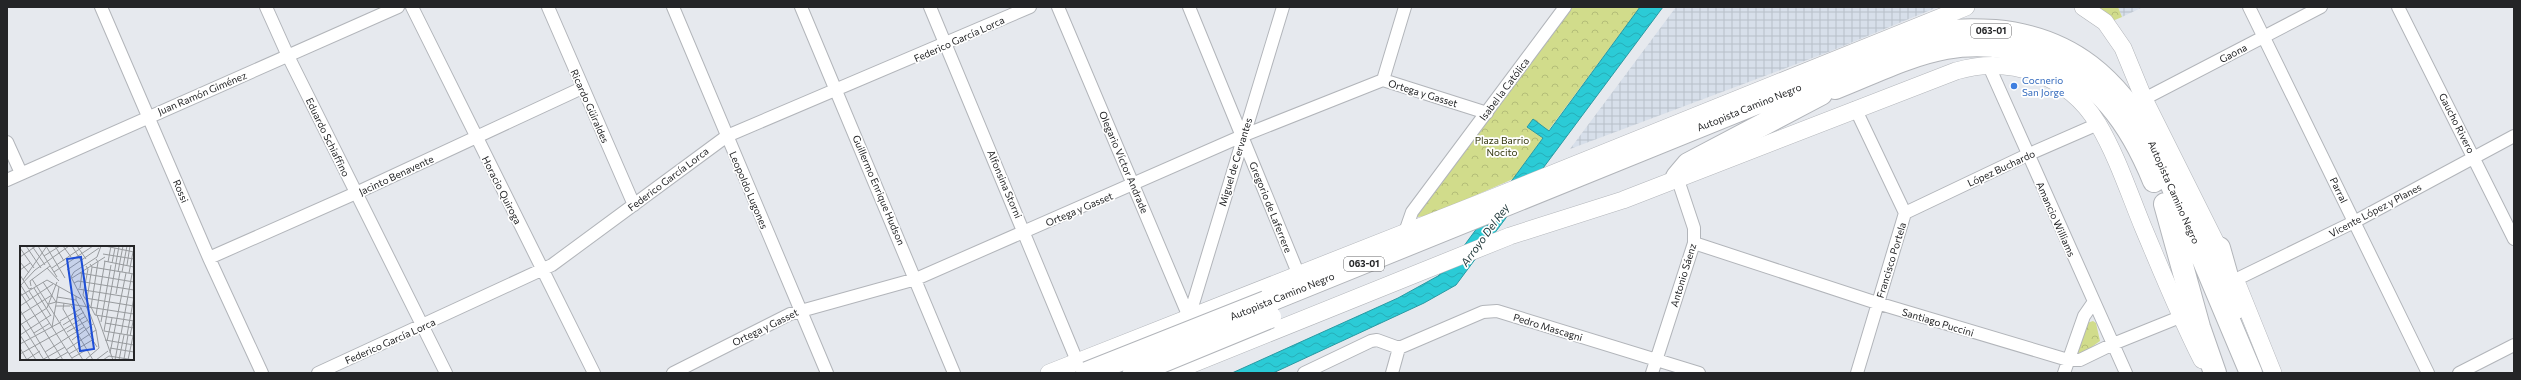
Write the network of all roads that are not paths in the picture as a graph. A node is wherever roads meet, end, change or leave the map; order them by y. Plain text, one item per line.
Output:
1 (101, 7) edge
2 (266, 7) edge
3 (398, 7) edge
4 (412, 7) edge
5 (548, 7) edge
6 (674, 7) edge
7 (801, 7) edge
8 (930, 7) edge
9 (1030, 7) edge
10 (1058, 7) edge
11 (1189, 7) edge
12 (1283, 7) edge
13 (1405, 7) edge
14 (1565, 7) edge
15 (1966, 7) edge
16 (2083, 7) edge
17 (2248, 7) edge
18 (2321, 7) edge
19 (2398, 7) edge
20 (2264, 37) junction
21 (946, 45) junction
22 (288, 56) junction
23 (1988, 64) junction
24 (1382, 80) junction
25 (582, 88) junction
26 (838, 91) junction
27 (1821, 94) junction
28 (2144, 99) junction
29 (1854, 108) junction
30 (1486, 113) junction
31 (149, 116) junction
32 (2098, 124) junction
33 (727, 136) junction
34 (1242, 136) junction
35 (2514, 136) edge
36 (476, 138) junction
37 (7, 142) edge
38 (2027, 155) junction
39 (2474, 157) junction
40 (21, 173) junction
41 (1677, 177) junction
42 (7, 180) edge
43 (1561, 184) junction
44 (1133, 185) junction
45 (356, 193) junction
46 (2165, 204) junction
47 (634, 205) junction
48 (1905, 213) junction
49 (2354, 222) junction
50 (1025, 231) junction
51 (1405, 232) junction
52 (2514, 239) edge
53 (1694, 243) junction
54 (2219, 248) junction
55 (209, 258) junction
56 (543, 270) junction
57 (1298, 274) junction
58 (916, 279) junction
59 (2235, 280) junction
60 (1877, 303) junction
61 (2093, 303) junction
62 (799, 310) junction
63 (1268, 310) junction
64 (1190, 317) junction
65 (2180, 317) junction
66 (422, 327) junction
67 (2112, 344) junction
68 (2514, 345) edge
69 (1399, 348) junction
70 (1656, 360) junction
71 (2068, 360) junction
72 (1082, 367) edge
73 (262, 373) edge
74 (318, 373) edge
75 (446, 373) edge
76 (594, 373) edge
77 (673, 373) edge
78 (827, 373) edge
79 (954, 373) edge
80 (1049, 373) edge
81 (1134, 373) edge
82 (1170, 373) edge
83 (1304, 373) edge
84 (1392, 373) edge
85 (1652, 373) edge
86 (1699, 373) edge
87 (1857, 373) edge
88 (2064, 373) edge
89 (2126, 373) edge
90 (2208, 373) edge
91 (2215, 373) edge
92 (2239, 373) edge
93 (2251, 373) edge
94 (2254, 373) edge
95 (2273, 373) edge
96 (2428, 373) edge
97 (2459, 373) edge

1 - 31 street, Rossi
2 - 22 street, Eduardo Schiaffino
3 - 22 street, Juan Ramón Giménez
4 - 36 street, Horacio Quiroga
5 - 25 street, Ricardo Güiraldes
6 - 33 street, Leopoldo Lugones
7 - 26 street, Guillermo Enrique Hudson
8 - 21 street, Alfonsina Storni
9 - 21 street, Federico García Lorca
10 - 44 street, Olegario Víctor Andrade
11 - 34 street, Gregorio de Laferrere
12 - 34 street, Miguel de Cervantes
13 - 24 street
14 - 30 street, Isabel la Católica
15 - 43 street
16 - 28 street
17 - 20 street, Parral
18 - 20 street, Gaona
19 - 39 street, Gaucho Rivero
20 - 28 street, Gaona
20 - 49 street, Parral
21 - 26 street, Federico García Lorca
21 - 50 street, Alfonsina Storni
22 - 31 street, Juan Ramón Giménez
22 - 45 street, Eduardo Schiaffino
23 - 29 street
23 - 32 street
23 - 38 street, Amancio Williams
24 - 30 street, Ortega y Gasset
24 - 34 street, Ortega y Gasset
25 - 36 street, Jacinto Benavente
25 - 47 street, Ricardo Güiraldes
26 - 33 street, Federico García Lorca
26 - 58 street, Guillermo Enrique Hudson
27 - 41 highway
27 - 43 highway, Autopista Camino Negro / 063-01
27 - 46 highway, Autopista Camino Negro / 063-01
28 - 54 street
29 - 41 street
29 - 48 street, Francisco Portela
30 - 51 street, Isabel la Católica
31 - 40 street, Juan Ramón Giménez
31 - 55 street, Rossi
32 - 38 street, López Buchardo
32 - 65 street
33 - 47 street, Federico García Lorca
33 - 62 street, Leopoldo Lugones
34 - 44 street, Ortega y Gasset
34 - 57 street, Gregorio de Laferrere
34 - 64 street, Miguel de Cervantes
35 - 39 street, Vicente López y Planes
36 - 45 street, Jacinto Benavente
36 - 56 street, Horacio Quiroga
37 - 40 street
38 - 48 street, López Buchardo
38 - 61 street, Amancio Williams
39 - 49 street, Vicente López y Planes
39 - 52 street, Gaucho Rivero
40 - 42 street, Juan Ramón Giménez
41 - 53 street, Antonio Sáenz
41 - 82 street
43 - 51 street
43 - 63 highway, Autopista Camino Negro / 063-01
43 - 93 highway, Autopista Camino Negro / 063-01
44 - 50 street, Ortega y Gasset
44 - 64 street, Olegario Víctor Andrade
45 - 55 street, Jacinto Benavente
45 - 66 street, Eduardo Schiaffino
46 - 91 highway
46 - 92 highway, Autopista Camino Negro / 063-01
47 - 56 street, Federico García Lorca
48 - 60 street, Francisco Portela
49 - 59 street, Vicente López y Planes
49 - 96 street, Parral
50 - 58 street, Ortega y Gasset
50 - 72 street, Alfonsina Storni
51 - 57 street
53 - 60 street, Santiago Puccini
53 - 70 street, Antonio Sáenz
54 - 59 street
54 - 94 highway
55 - 73 street, Rossi
56 - 66 street, Federico García Lorca
56 - 76 street, Horacio Quiroga
57 - 64 street
58 - 62 street, Ortega y Gasset
58 - 79 street, Guillermo Enrique Hudson
59 - 95 street
60 - 71 street, Santiago Puccini
60 - 87 street, Francisco Portela
61 - 67 street, Amancio Williams
61 - 71 street
62 - 77 street, Ortega y Gasset
62 - 78 street, Leopoldo Lugones
63 - 72 highway, Autopista Camino Negro / 063-01, bridge
63 - 81 highway, Autopista Camino Negro / 063-01, bridge
64 - 72 street
64 - 82 street
65 - 67 street, Santiago Puccini
65 - 90 street
66 - 74 street, Federico García Lorca
66 - 75 street, Eduardo Schiaffino
67 - 71 street, Santiago Puccini
67 - 89 street, Amancio Williams
68 - 97 street
69 - 70 street, Pedro Mascagni
69 - 83 street
69 - 84 street
70 - 85 street, Antonio Sáenz
70 - 86 street, Pedro Mascagni
71 - 88 street
72 - 80 street

